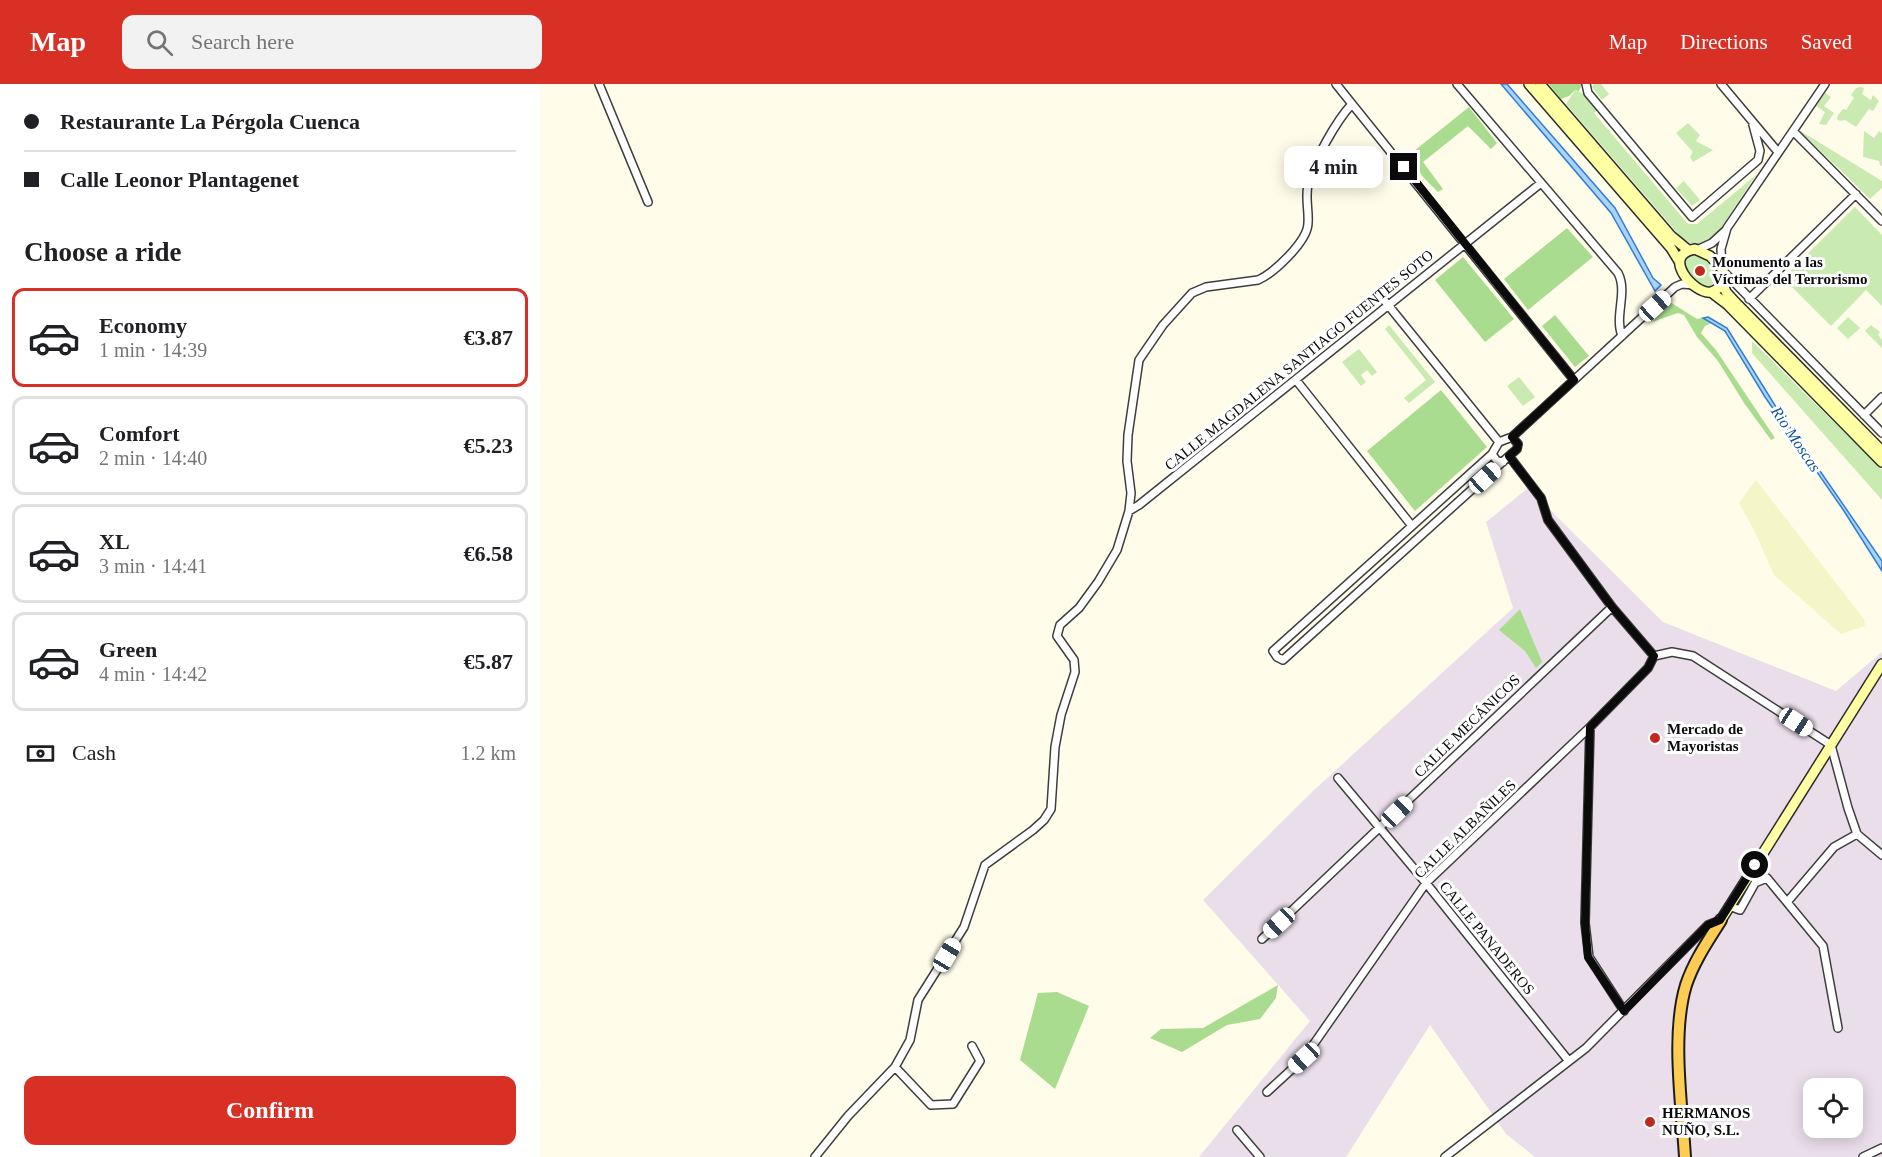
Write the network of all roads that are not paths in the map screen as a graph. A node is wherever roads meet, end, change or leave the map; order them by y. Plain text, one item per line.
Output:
1 (599, 84) edge
2 (1336, 84) edge
3 (1457, 84) edge
4 (1530, 84) edge
5 (1540, 84) edge
6 (1586, 84) edge
7 (1721, 84) edge
8 (1825, 84) edge
9 (1352, 104) junction
10 (1752, 121) junction
11 (1793, 131) junction
12 (1778, 152) junction
13 (1758, 160) junction
14 (1768, 168) junction
15 (1541, 183) junction
16 (1856, 194) junction
17 (648, 202) dead end
18 (1882, 221) edge
19 (1728, 228) junction
20 (1465, 244) junction
21 (1699, 249) junction
22 (1688, 250) junction
23 (1680, 265) junction
24 (1723, 270) junction
25 (1723, 284) junction
26 (1695, 285) junction
27 (1675, 288) junction
28 (1711, 292) junction
29 (1749, 299) junction
30 (1386, 303) junction
31 (1622, 336) junction
32 (1296, 380) junction
33 (1574, 380) junction
34 (1882, 397) edge
35 (1864, 415) junction
36 (1882, 433) edge
37 (1512, 437) junction
38 (1500, 442) junction
39 (1882, 451) edge
40 (1492, 454) junction
41 (1509, 456) junction
42 (1503, 462) junction
43 (1882, 462) edge
44 (1129, 511) junction
45 (1412, 526) junction
46 (1612, 607) junction
47 (1654, 656) junction
48 (1882, 664) edge
49 (1590, 727) junction
50 (1831, 745) junction
51 (1338, 778) dead end
52 (1380, 828) junction
53 (1857, 834) junction
54 (1882, 855) edge
55 (1426, 883) junction
56 (1788, 901) junction
57 (1729, 906) junction
58 (1720, 920) junction
59 (1262, 939) dead end
60 (1624, 1011) junction
61 (1838, 1028) dead end
62 (972, 1046) dead end
63 (1568, 1060) junction
64 (895, 1067) junction
65 (1267, 1092) dead end
66 (1237, 1130) dead end
67 (1882, 1149) edge
68 (815, 1157) edge
69 (1260, 1157) edge
70 (1445, 1157) edge
71 (1685, 1157) edge
72 (1863, 1157) edge

1 - 17 street
2 - 9 street
3 - 15 street
4 - 23 main road
5 - 22 main road
6 - 13 street
7 - 10 street
8 - 11 street
9 - 20 street
9 - 44 street
10 - 12 street
10 - 13 street
11 - 12 street
11 - 16 street
12 - 14 street
13 - 14 street
14 - 19 street
15 - 20 street, CALLE MAGDALENA SANTIAGO FUENTES SOTO
15 - 31 street
16 - 18 street
16 - 29 street
19 - 21 street
19 - 24 street
20 - 30 street, CALLE MAGDALENA SANTIAGO FUENTES SOTO
20 - 33 street
21 - 22 main road
21 - 24 main road
22 - 23 main road
23 - 26 main road
23 - 27 street
24 - 25 main road
24 - 29 street
25 - 28 main road
25 - 39 main road
26 - 27 street
26 - 28 main road
27 - 31 street
28 - 43 main road
29 - 35 street
30 - 32 street, CALLE MAGDALENA SANTIAGO FUENTES SOTO
30 - 38 street
31 - 33 street
32 - 44 street, CALLE MAGDALENA SANTIAGO FUENTES SOTO
32 - 45 street
33 - 37 street
34 - 35 street
35 - 36 street
37 - 38 street
37 - 41 street
38 - 40 street
40 - 42 street
40 - 45 street
41 - 42 street
41 - 46 street
42 - 45 street
44 - 64 street
46 - 47 street
46 - 52 street, CALLE MECÁNICOS
47 - 49 street, CALLE ALBAÑILES
47 - 50 street
48 - 50 main road
49 - 55 street, CALLE ALBAÑILES
49 - 60 street
50 - 53 street
50 - 57 main road
51 - 52 street, CALLE PANADEROS
52 - 55 street, CALLE PANADEROS
52 - 59 street, CALLE MECÁNICOS
53 - 54 street
53 - 56 street
55 - 63 street, CALLE PANADEROS
55 - 65 street, CALLE ALBAÑILES
56 - 57 street
56 - 61 street
57 - 58 main road
58 - 60 street
58 - 71 highway
60 - 63 street
62 - 64 street
63 - 70 street
64 - 68 street
66 - 69 street
67 - 72 street

